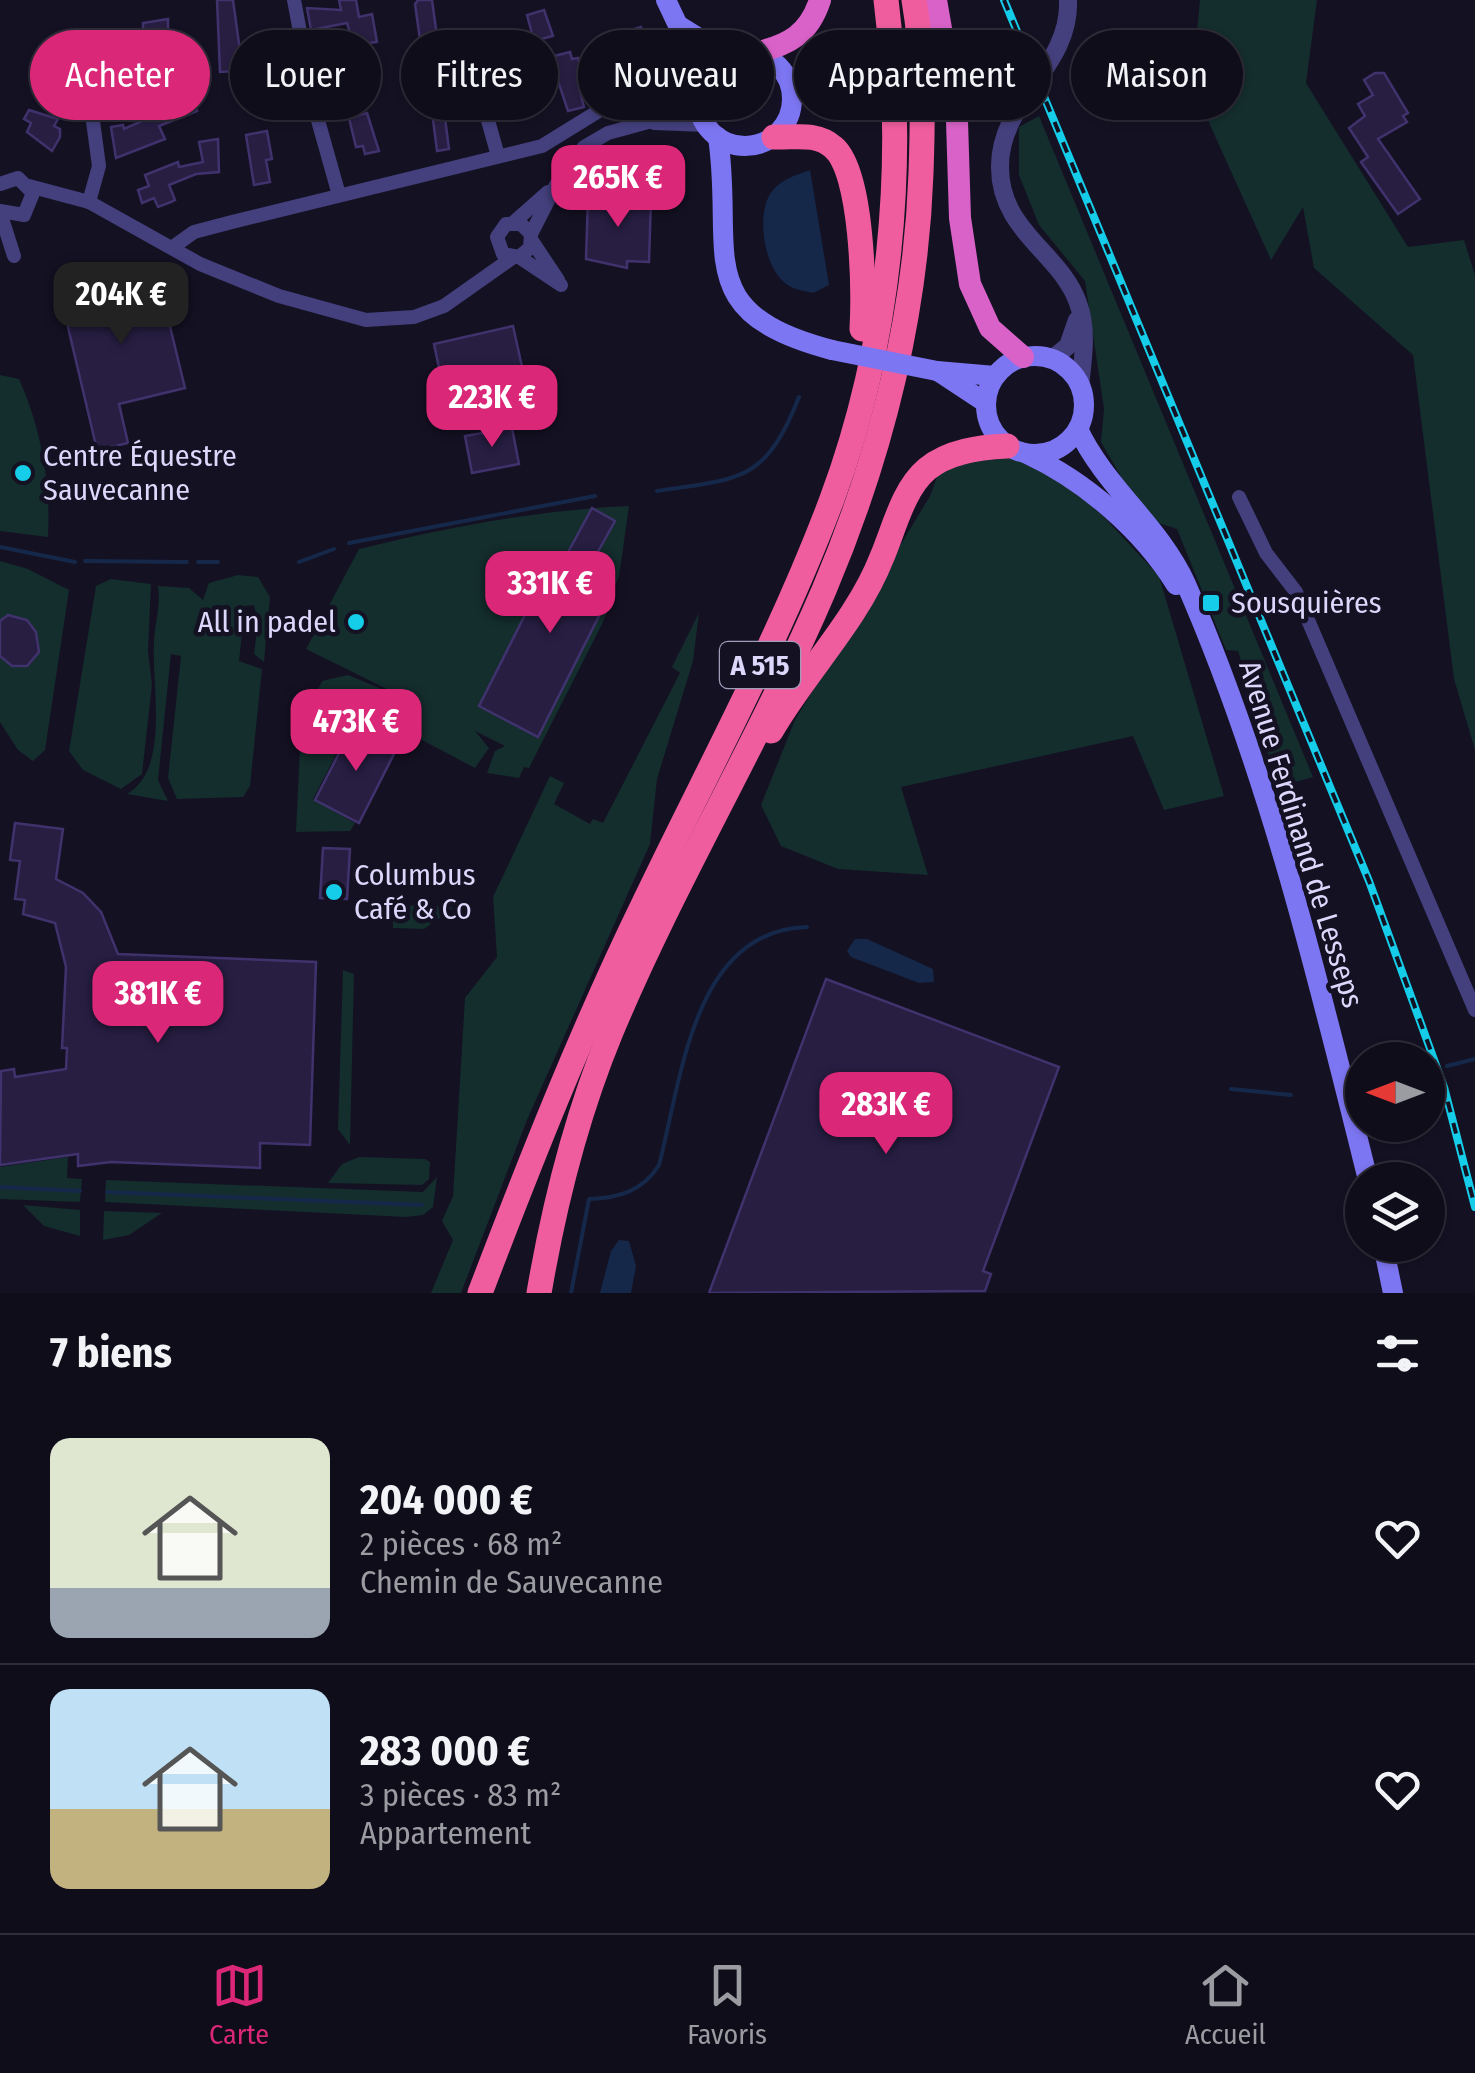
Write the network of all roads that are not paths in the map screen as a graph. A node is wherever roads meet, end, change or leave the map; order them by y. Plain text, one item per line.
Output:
1 (294, 0) edge
2 (666, 0) edge
3 (820, 0) edge
4 (886, 0) edge
5 (914, 0) edge
6 (936, 0) edge
7 (1068, 0) edge
8 (678, 24) junction
9 (681, 30) edge
10 (687, 30) edge
11 (774, 48) edge
12 (774, 65) edge
13 (93, 120) edge
14 (488, 120) edge
15 (586, 120) edge
16 (651, 120) edge
17 (708, 120) edge
18 (648, 122) junction
19 (712, 132) junction
20 (774, 137) junction
21 (745, 146) junction
22 (498, 156) junction
23 (3, 180) edge
24 (556, 184) junction
25 (724, 184) junction
26 (29, 186) junction
27 (339, 194) junction
28 (83, 201) junction
29 (28, 210) junction
30 (0, 212) edge
31 (514, 222) junction
32 (532, 237) junction
33 (498, 246) junction
34 (173, 248) junction
35 (516, 258) junction
36 (473, 289) junction
37 (1079, 304) junction
38 (1024, 357) junction
39 (1052, 359) junction
40 (937, 371) junction
41 (995, 376) junction
42 (1080, 386) junction
43 (986, 403) junction
44 (1078, 429) junction
45 (1017, 450) junction
46 (1238, 497) dead end
47 (1201, 625) junction
48 (754, 678) junction
49 (644, 958) junction
50 (1475, 1010) edge
51 (1363, 1162) edge
52 (1387, 1262) edge
53 (480, 1293) edge
54 (539, 1293) edge
55 (1393, 1293) edge

1 - 27 street
2 - 8 main road
3 - 11 highway
4 - 48 highway, A 515
5 - 49 highway, A 515
6 - 38 highway
7 - 37 street
8 - 9 main road
8 - 10 main road
12 - 20 main road
13 - 28 street
14 - 22 street
15 - 22 street
16 - 18 street
17 - 19 main road
18 - 19 street
18 - 24 street
19 - 21 main road
19 - 25 main road
20 - 21 main road
20 - 48 highway
21 - 25 main road
22 - 27 street
23 - 26 street
24 - 31 street
24 - 32 street
25 - 40 main road, bridge
26 - 28 street
26 - 29 street
27 - 34 street
28 - 29 street
28 - 34 street
29 - 30 street
29 - 30 street
31 - 32 street
31 - 33 street
32 - 35 street
32 - 35 street
33 - 35 street
33 - 36 street
34 - 36 street
35 - 36 street
37 - 39 street
37 - 42 street
38 - 39 main road
38 - 41 main road
39 - 42 main road
40 - 41 main road
40 - 43 main road
41 - 43 main road
42 - 44 main road
43 - 45 main road
44 - 45 main road
44 - 47 main road, Avenue Ferdinand de Lesseps
45 - 47 main road, Avenue Ferdinand de Lesseps
45 - 49 highway
46 - 50 street
47 - 51 main road, Avenue Ferdinand de Lesseps
48 - 53 highway, A 515
49 - 54 highway, A 515
52 - 55 main road

